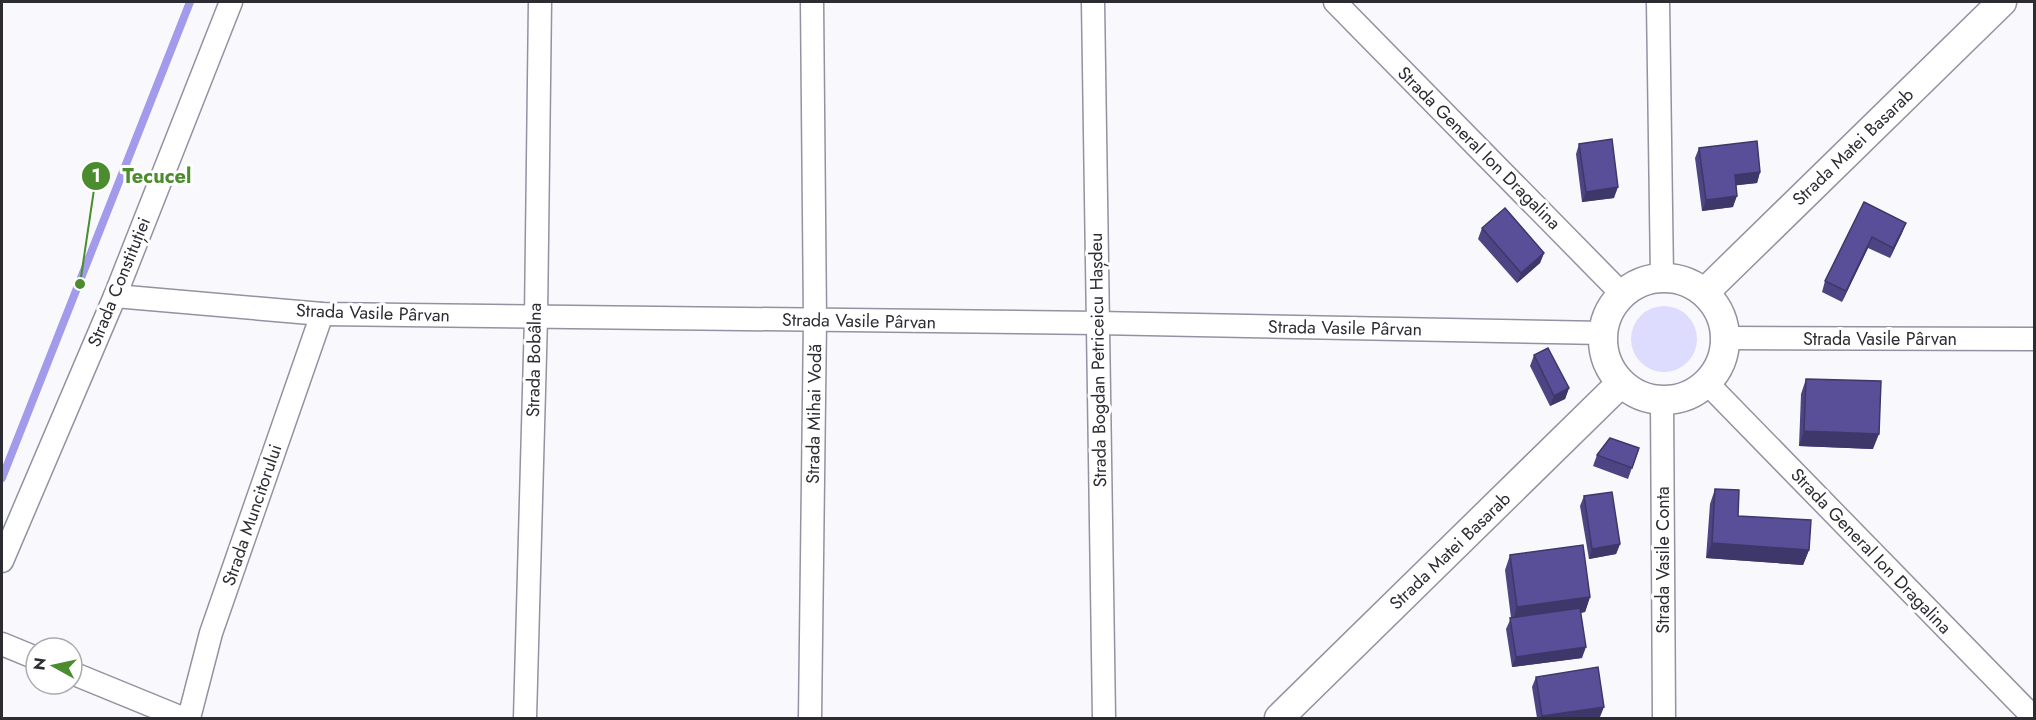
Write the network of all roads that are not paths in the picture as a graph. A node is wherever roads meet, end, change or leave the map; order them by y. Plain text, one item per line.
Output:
1 (231, 2) edge
2 (540, 2) edge
3 (812, 2) edge
4 (1094, 2) edge
5 (1335, 2) edge
6 (1658, 2) edge
7 (2002, 2) edge
8 (1662, 277) junction
9 (1705, 292) junction
10 (1622, 294) junction
11 (115, 296) junction
12 (322, 314) junction
13 (536, 318) junction
14 (815, 320) junction
15 (1098, 323) junction
16 (1603, 333) junction
17 (1726, 338) junction
18 (2034, 339) edge
19 (1621, 383) junction
20 (1707, 383) junction
21 (1662, 401) junction
22 (2, 561) edge
23 (2, 644) edge
24 (24, 653) edge
25 (84, 678) edge
26 (182, 718) edge
27 (189, 718) edge
28 (525, 718) edge
29 (810, 718) edge
30 (1104, 718) edge
31 (1279, 718) edge
32 (1664, 718) edge
33 (2034, 718) edge

1 - 11 street, Strada Constituției
2 - 13 street, Strada Bobâlna
3 - 14 street, Strada Mihai Vodă
4 - 15 street, Strada Bogdan Petriceicu Hașdeu
5 - 10 street, Strada General Ion Dragalina
6 - 8 street
7 - 9 street, Strada Matei Basarab
8 - 9 street
8 - 10 street
9 - 17 street
10 - 16 street
11 - 12 street, Strada Vasile Pârvan
11 - 22 street, Strada Constituției
12 - 13 street, Strada Vasile Pârvan
12 - 27 street, Strada Muncitorului
13 - 14 street, Strada Vasile Pârvan
13 - 28 street, Strada Bobâlna
14 - 15 street, Strada Vasile Pârvan
14 - 29 street, Strada Mihai Vodă
15 - 16 street, Strada Vasile Pârvan
15 - 30 street, Strada Bogdan Petriceicu Hașdeu
16 - 19 street
17 - 18 street, Strada Vasile Pârvan
17 - 20 street
19 - 21 street
19 - 31 street, Strada Matei Basarab
20 - 21 street
20 - 33 street, Strada General Ion Dragalina
21 - 32 street, Strada Vasile Conta
23 - 24 street
25 - 26 street

